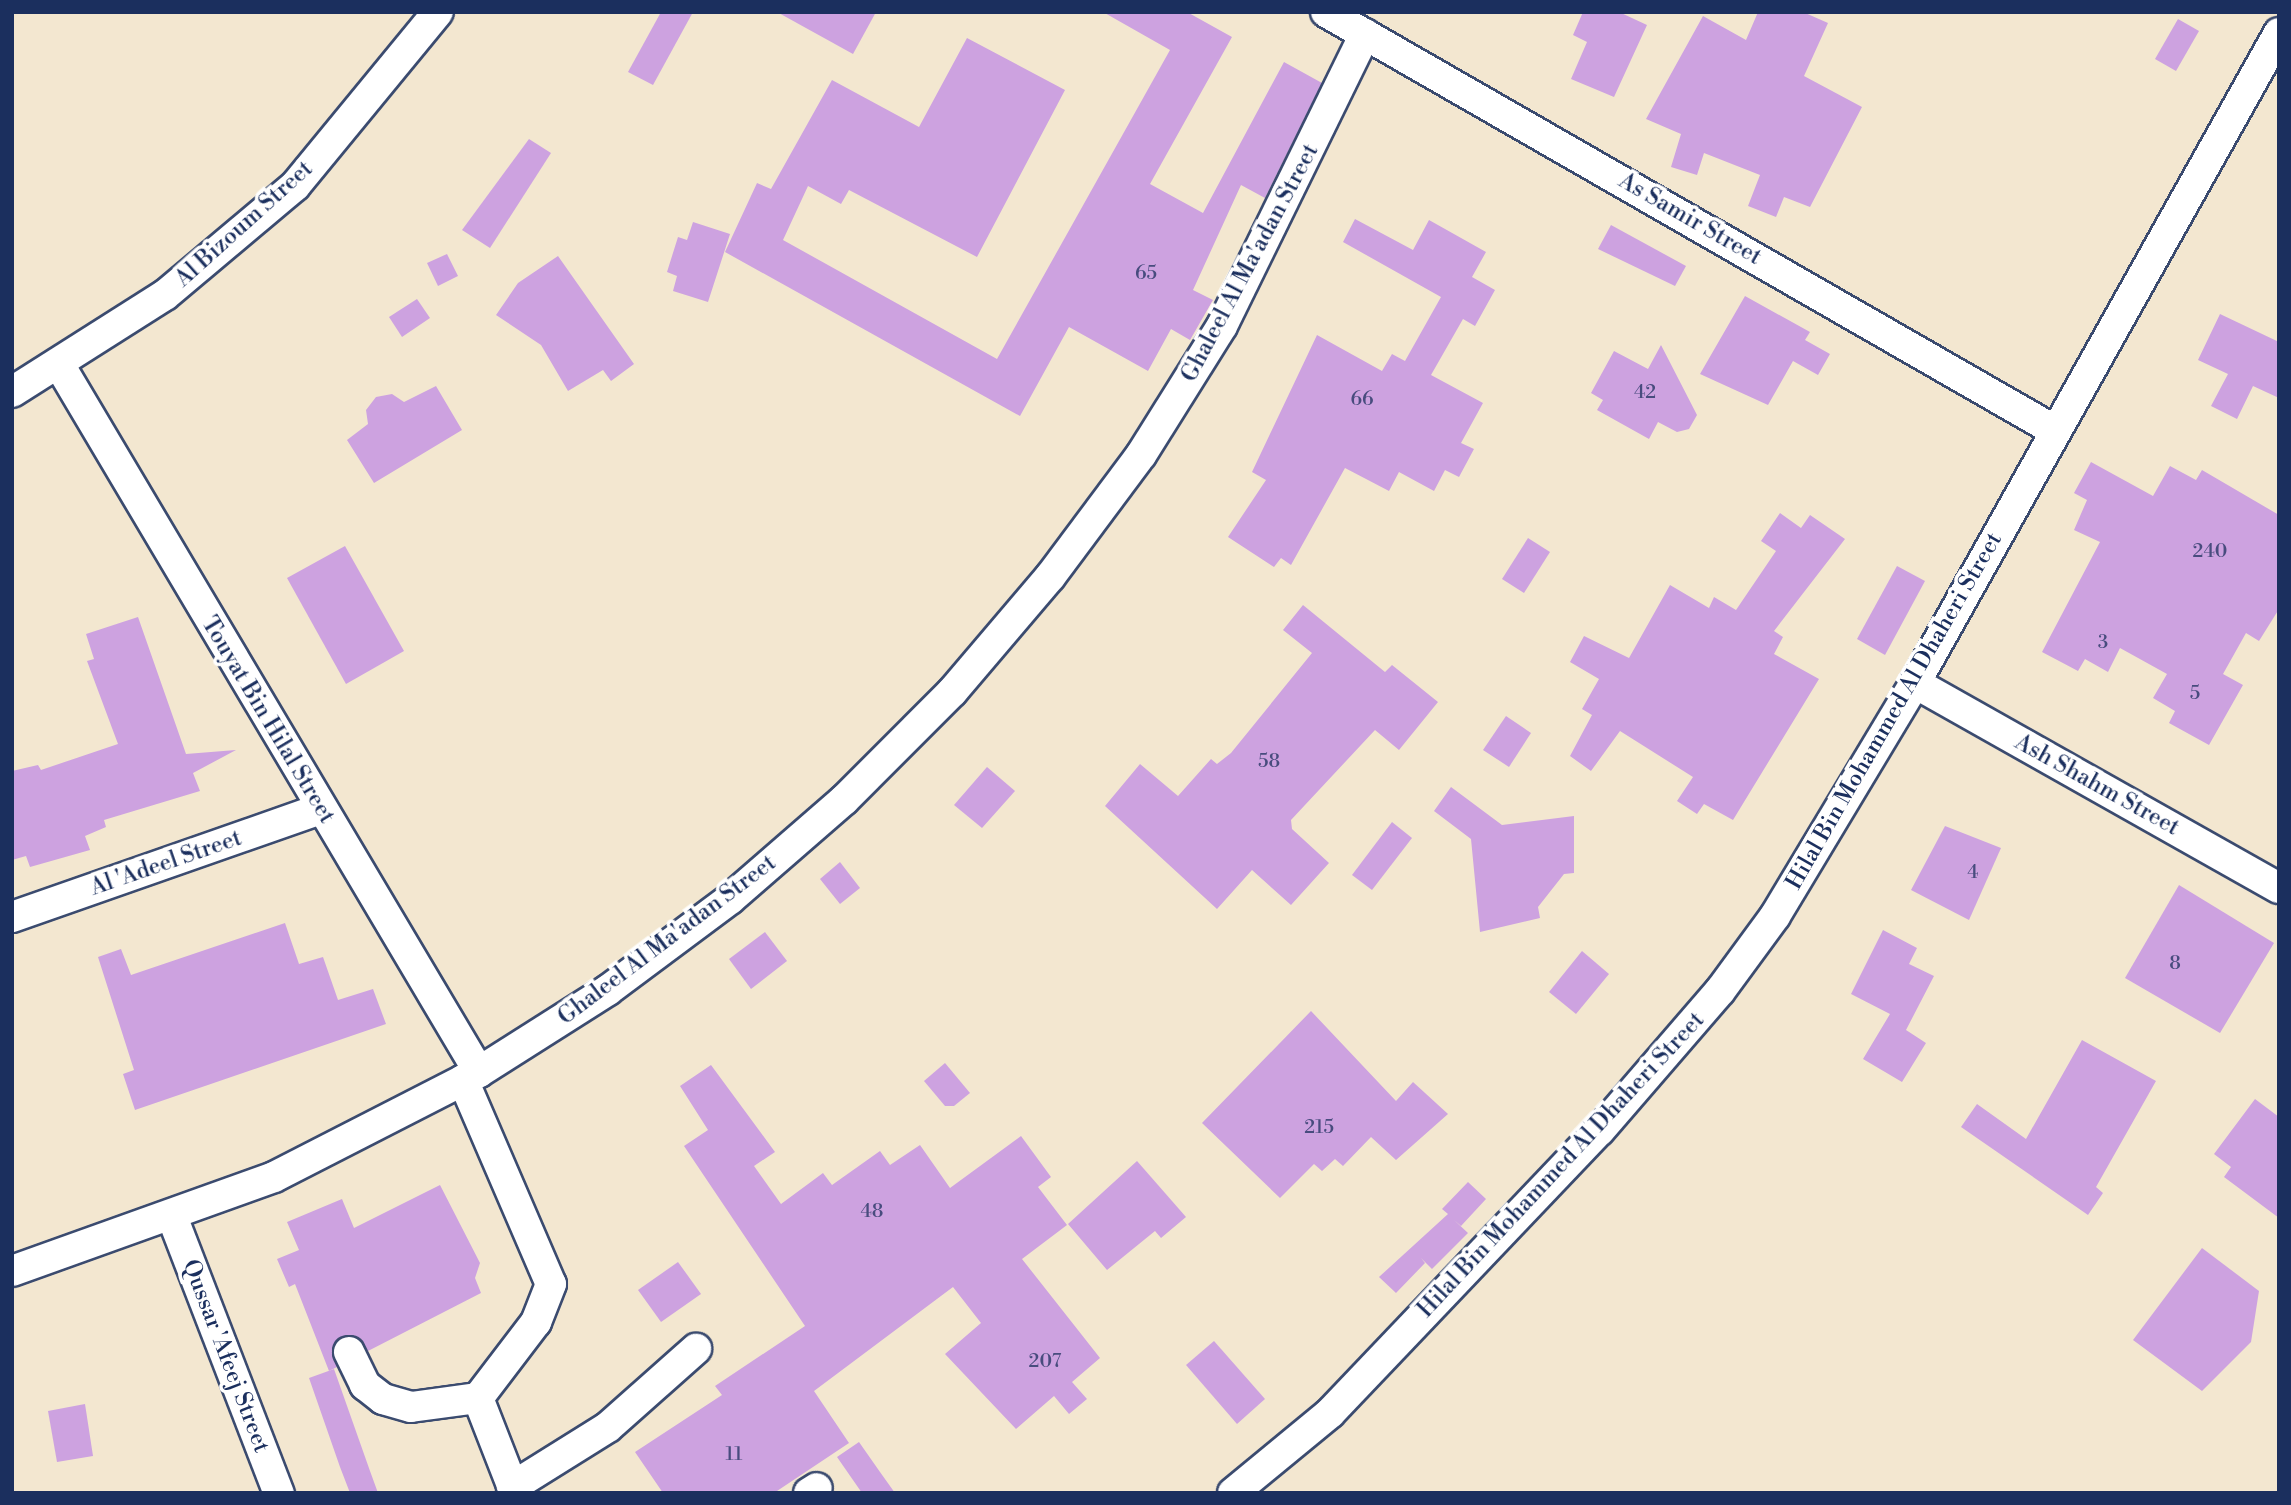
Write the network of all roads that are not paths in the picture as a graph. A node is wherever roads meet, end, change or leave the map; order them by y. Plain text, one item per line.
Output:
1 (438, 12) edge
2 (1326, 12) edge
3 (2279, 33) edge
4 (1365, 34) junction
5 (60, 366) junction
6 (12, 392) edge
7 (2052, 429) junction
8 (1915, 682) junction
9 (320, 809) junction
10 (2279, 888) edge
11 (12, 917) edge
12 (471, 1076) junction
13 (173, 1219) junction
14 (12, 1271) edge
15 (696, 1349) dead end
16 (349, 1352) dead end
17 (478, 1398) junction
18 (513, 1490) edge
19 (279, 1493) edge
20 (1233, 1493) edge

1 - 5 street, Al Bizoum Street
2 - 4 street, As Samir Street
3 - 7 street, Hilal Bin Mohammed Al Dhaheri Street
4 - 7 street, As Samir Street
4 - 12 street, Ghaleel Al Ma'adan Street
5 - 6 street, Al Bizoum Street
5 - 9 street, Touyat Bin Hilal Street
7 - 8 street, Hilal Bin Mohammed Al Dhaheri Street
8 - 10 street, Ash Shahm Street
8 - 20 street, Hilal Bin Mohammed Al Dhaheri Street
9 - 11 street, Al 'Adeel Street
9 - 12 street, Touyat Bin Hilal Street
12 - 13 street, Ghaleel Al Ma'adan Street
12 - 17 street, Touyat Bin Hilal Street
13 - 14 street, Ghaleel Al Ma'adan Street
13 - 19 street, Qussar 'Afeej Street
15 - 18 street
16 - 17 street
17 - 18 street

